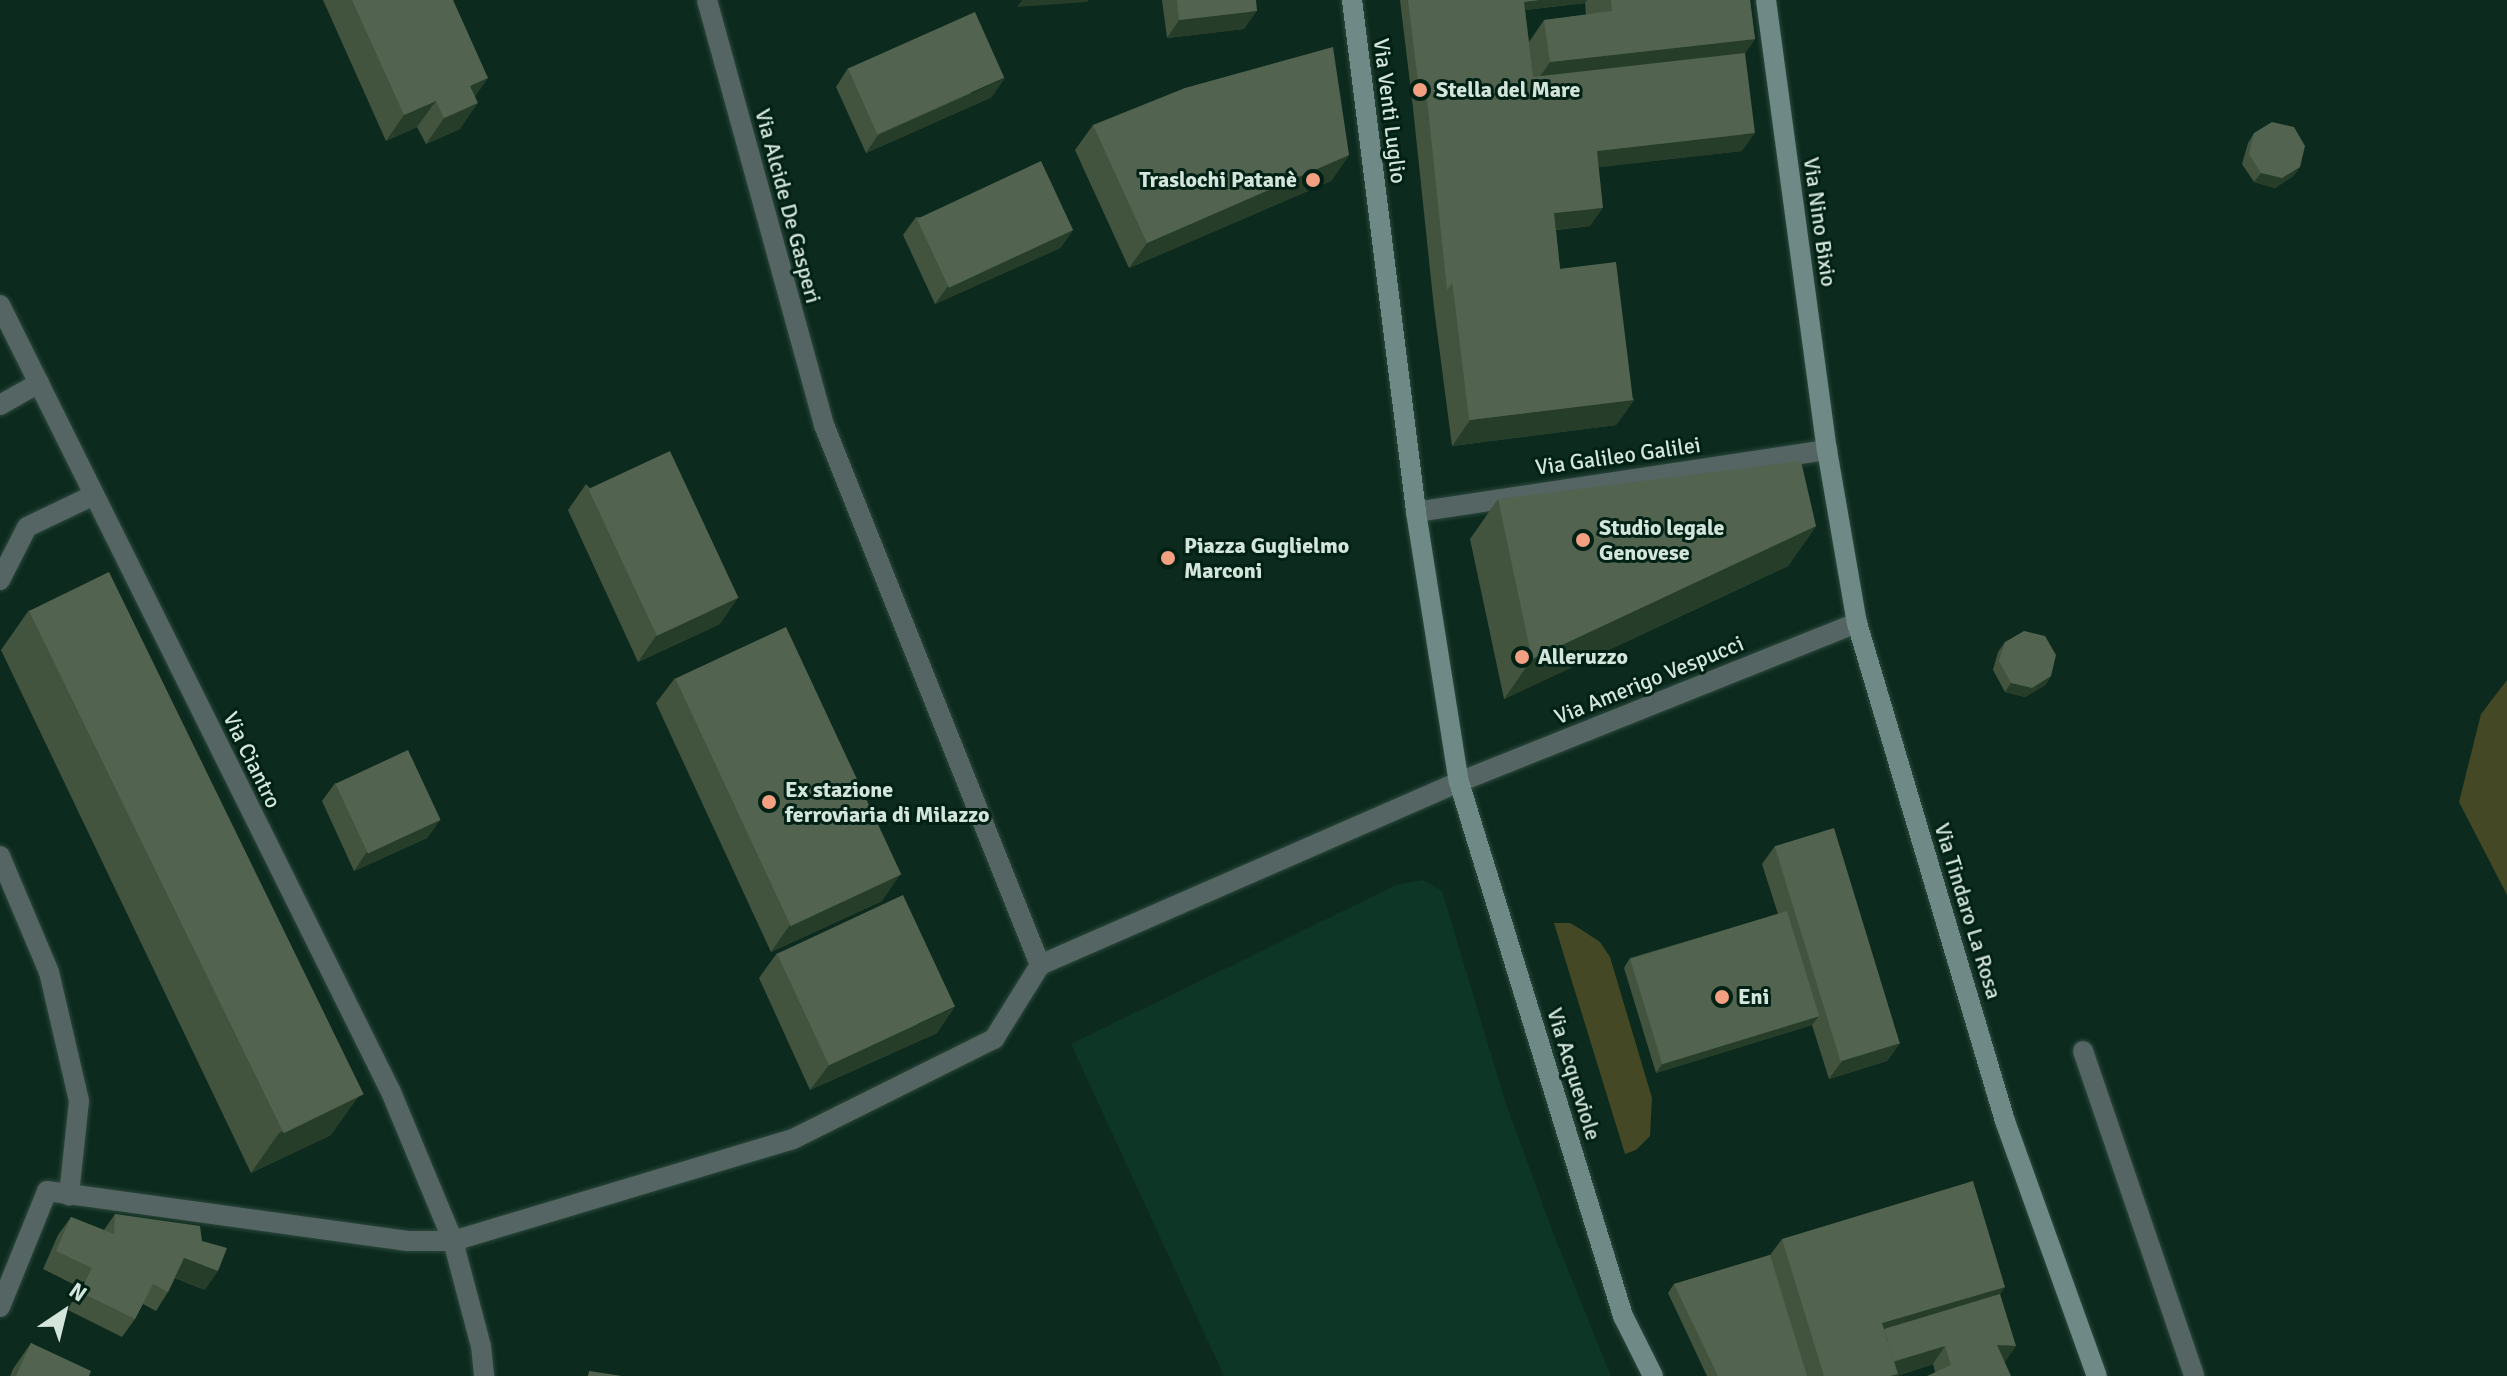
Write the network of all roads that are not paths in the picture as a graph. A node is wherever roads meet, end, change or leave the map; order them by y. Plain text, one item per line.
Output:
1 (707, 0) edge
2 (1352, 0) edge
3 (1766, 0) edge
4 (0, 305) edge
5 (39, 383) junction
6 (0, 405) edge
7 (1827, 450) junction
8 (94, 495) junction
9 (1416, 512) junction
10 (0, 580) edge
11 (1857, 623) junction
12 (1459, 782) junction
13 (0, 856) edge
14 (1040, 965) junction
15 (2083, 1051) dead end
16 (69, 1195) junction
17 (453, 1241) junction
18 (0, 1307) edge
19 (484, 1376) edge
20 (1653, 1376) edge
21 (2097, 1376) edge
22 (2194, 1376) edge

1 - 14 street, Via Alcide De Gasperi
2 - 9 main road, Via Venti Luglio
3 - 7 main road, Via Nino Bixio
4 - 5 street, Via Ciantro
5 - 6 street
5 - 8 street, Via Ciantro
7 - 9 street, Via Galileo Galilei
7 - 11 main road, Via Tindaro La Rosa
8 - 10 street
8 - 17 street, Via Ciantro
9 - 12 main road, Via Acqueviole
11 - 12 street, Via Amerigo Vespucci
11 - 21 main road, Via Tindaro La Rosa
12 - 14 street, Via Amerigo Vespucci
12 - 20 main road, Via Acqueviole
13 - 16 street
14 - 17 street
15 - 22 street
16 - 17 street
16 - 18 street
17 - 19 street, Via Ciantro

